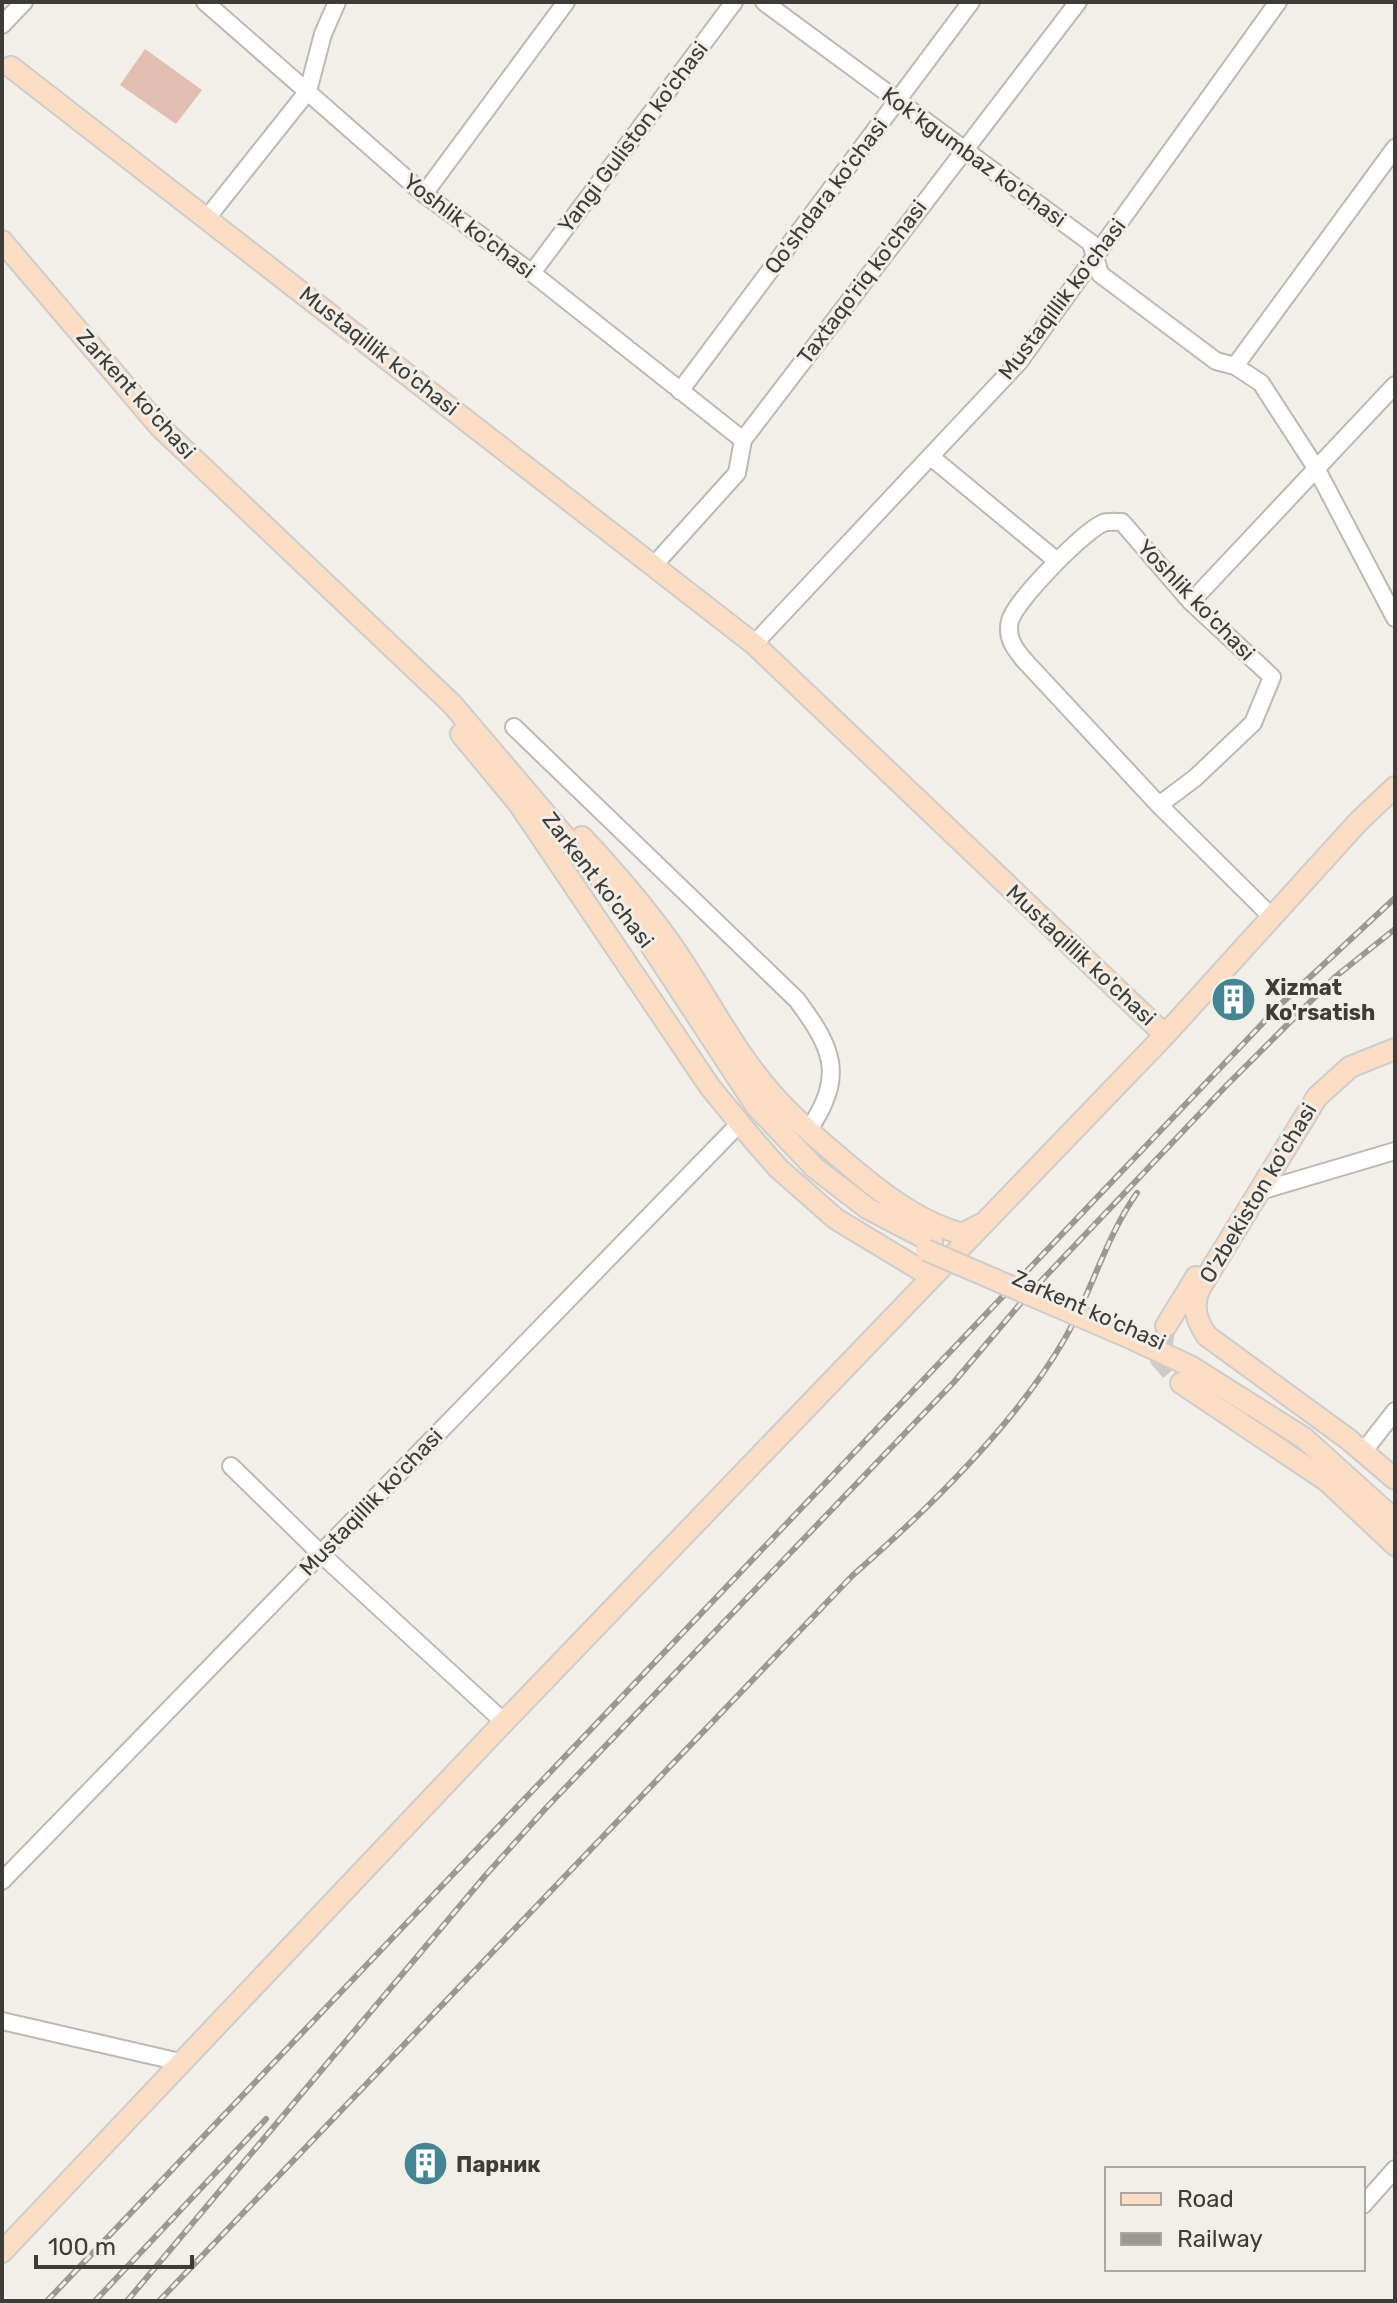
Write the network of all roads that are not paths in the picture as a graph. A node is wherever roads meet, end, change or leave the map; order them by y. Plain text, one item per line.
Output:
1 (24, 2) edge
2 (205, 2) edge
3 (337, 2) edge
4 (566, 2) edge
5 (734, 2) edge
6 (764, 2) edge
7 (971, 2) edge
8 (1078, 2) edge
9 (1278, 2) edge
10 (2, 25) edge
11 (5, 65) edge
12 (308, 91) junction
13 (897, 101) junction
14 (1395, 148) edge
15 (962, 149) junction
16 (424, 194) junction
17 (207, 218) junction
18 (2, 241) edge
19 (2, 258) edge
20 (1095, 258) junction
21 (532, 273) junction
22 (1235, 366) junction
23 (1395, 385) edge
24 (680, 391) junction
25 (743, 440) junction
26 (931, 457) junction
27 (1316, 468) junction
28 (1057, 561) junction
29 (655, 564) junction
30 (1191, 602) junction
31 (1395, 618) edge
32 (754, 644) junction
33 (451, 711) junction
34 (514, 727) dead end
35 (1395, 787) edge
36 (1159, 805) junction
37 (1271, 916) junction
38 (1165, 1035) junction
39 (1395, 1038) edge
40 (1395, 1049) edge
41 (740, 1123) junction
42 (808, 1131) junction
43 (1395, 1151) edge
44 (1257, 1192) junction
45 (987, 1220) junction
46 (932, 1277) junction
47 (1166, 1326) tunnel mouth
48 (1181, 1383) tunnel mouth
49 (1395, 1411) edge
50 (1307, 1434) junction
51 (1363, 1452) junction
52 (231, 1466) dead end
53 (1395, 1479) edge
54 (1395, 1505) edge
55 (1395, 1520) edge
56 (1395, 1545) edge
57 (321, 1554) junction
58 (504, 1722) junction
59 (2, 1881) edge
60 (2, 2021) edge
61 (180, 2062) junction
62 (1395, 2169) edge
63 (1365, 2203) edge
64 (2, 2252) edge

1 - 10 street
2 - 12 street, Yoshlik ko'chasi
3 - 12 street
4 - 16 street
5 - 21 street, Yangi Guliston ko'chasi
6 - 13 street, Kok'kgumbaz ko'chasi
7 - 13 street, Qo'shdara ko'chasi
8 - 15 street, Taxtaqo'riq ko'chasi
9 - 20 street, Mustaqillik ko'chasi
11 - 17 main road, Mustaqillik ko'chasi
12 - 16 street, Yoshlik ko'chasi
12 - 17 street
13 - 15 street, Kok'kgumbaz ko'chasi
13 - 24 street, Qo'shdara ko'chasi
14 - 22 street
15 - 20 street, Kok'kgumbaz ko'chasi
15 - 25 street, Taxtaqo'riq ko'chasi
16 - 21 street, Yoshlik ko'chasi
17 - 29 main road, Mustaqillik ko'chasi
18 - 33 main road, Zarkent ko'chasi
19 - 33 main road, Zarkent ko'chasi
20 - 22 street, Kok'kgumbaz ko'chasi
20 - 26 street, Mustaqillik ko'chasi
21 - 24 street, Yoshlik ko'chasi
22 - 27 street, Kok'kgumbaz ko'chasi
23 - 27 street
24 - 25 street, Yoshlik ko'chasi
25 - 29 street, Taxtaqo'riq ko'chasi
26 - 28 street
26 - 32 street, Mustaqillik ko'chasi
27 - 30 street
27 - 31 street, Kok'kgumbaz ko'chasi
28 - 30 street, Yoshlik ko'chasi
28 - 36 street, Yoshlik ko'chasi
29 - 32 main road, Mustaqillik ko'chasi
30 - 36 street, Yoshlik ko'chasi
32 - 38 main road, Mustaqillik ko'chasi
33 - 41 main road
33 - 42 main road
33 - 50 main road, Zarkent ko'chasi
34 - 42 street
35 - 37 main road
36 - 37 street, Yoshlik ko'chasi
37 - 38 main road
38 - 45 main road
39 - 47 main road, O'zbekiston ko'chasi
40 - 44 main road, O'zbekiston ko'chasi
41 - 46 main road
41 - 57 street, Mustaqillik ko'chasi
42 - 45 main road
43 - 44 street
44 - 51 main road, O'zbekiston ko'chasi
45 - 46 main road
46 - 58 main road
48 - 56 main road
49 - 51 street
50 - 54 main road
50 - 55 main road
51 - 53 main road, O'zbekiston ko'chasi
52 - 57 street
57 - 58 street
57 - 59 street, Mustaqillik ko'chasi
58 - 61 main road
60 - 61 street
61 - 64 main road
62 - 63 street

